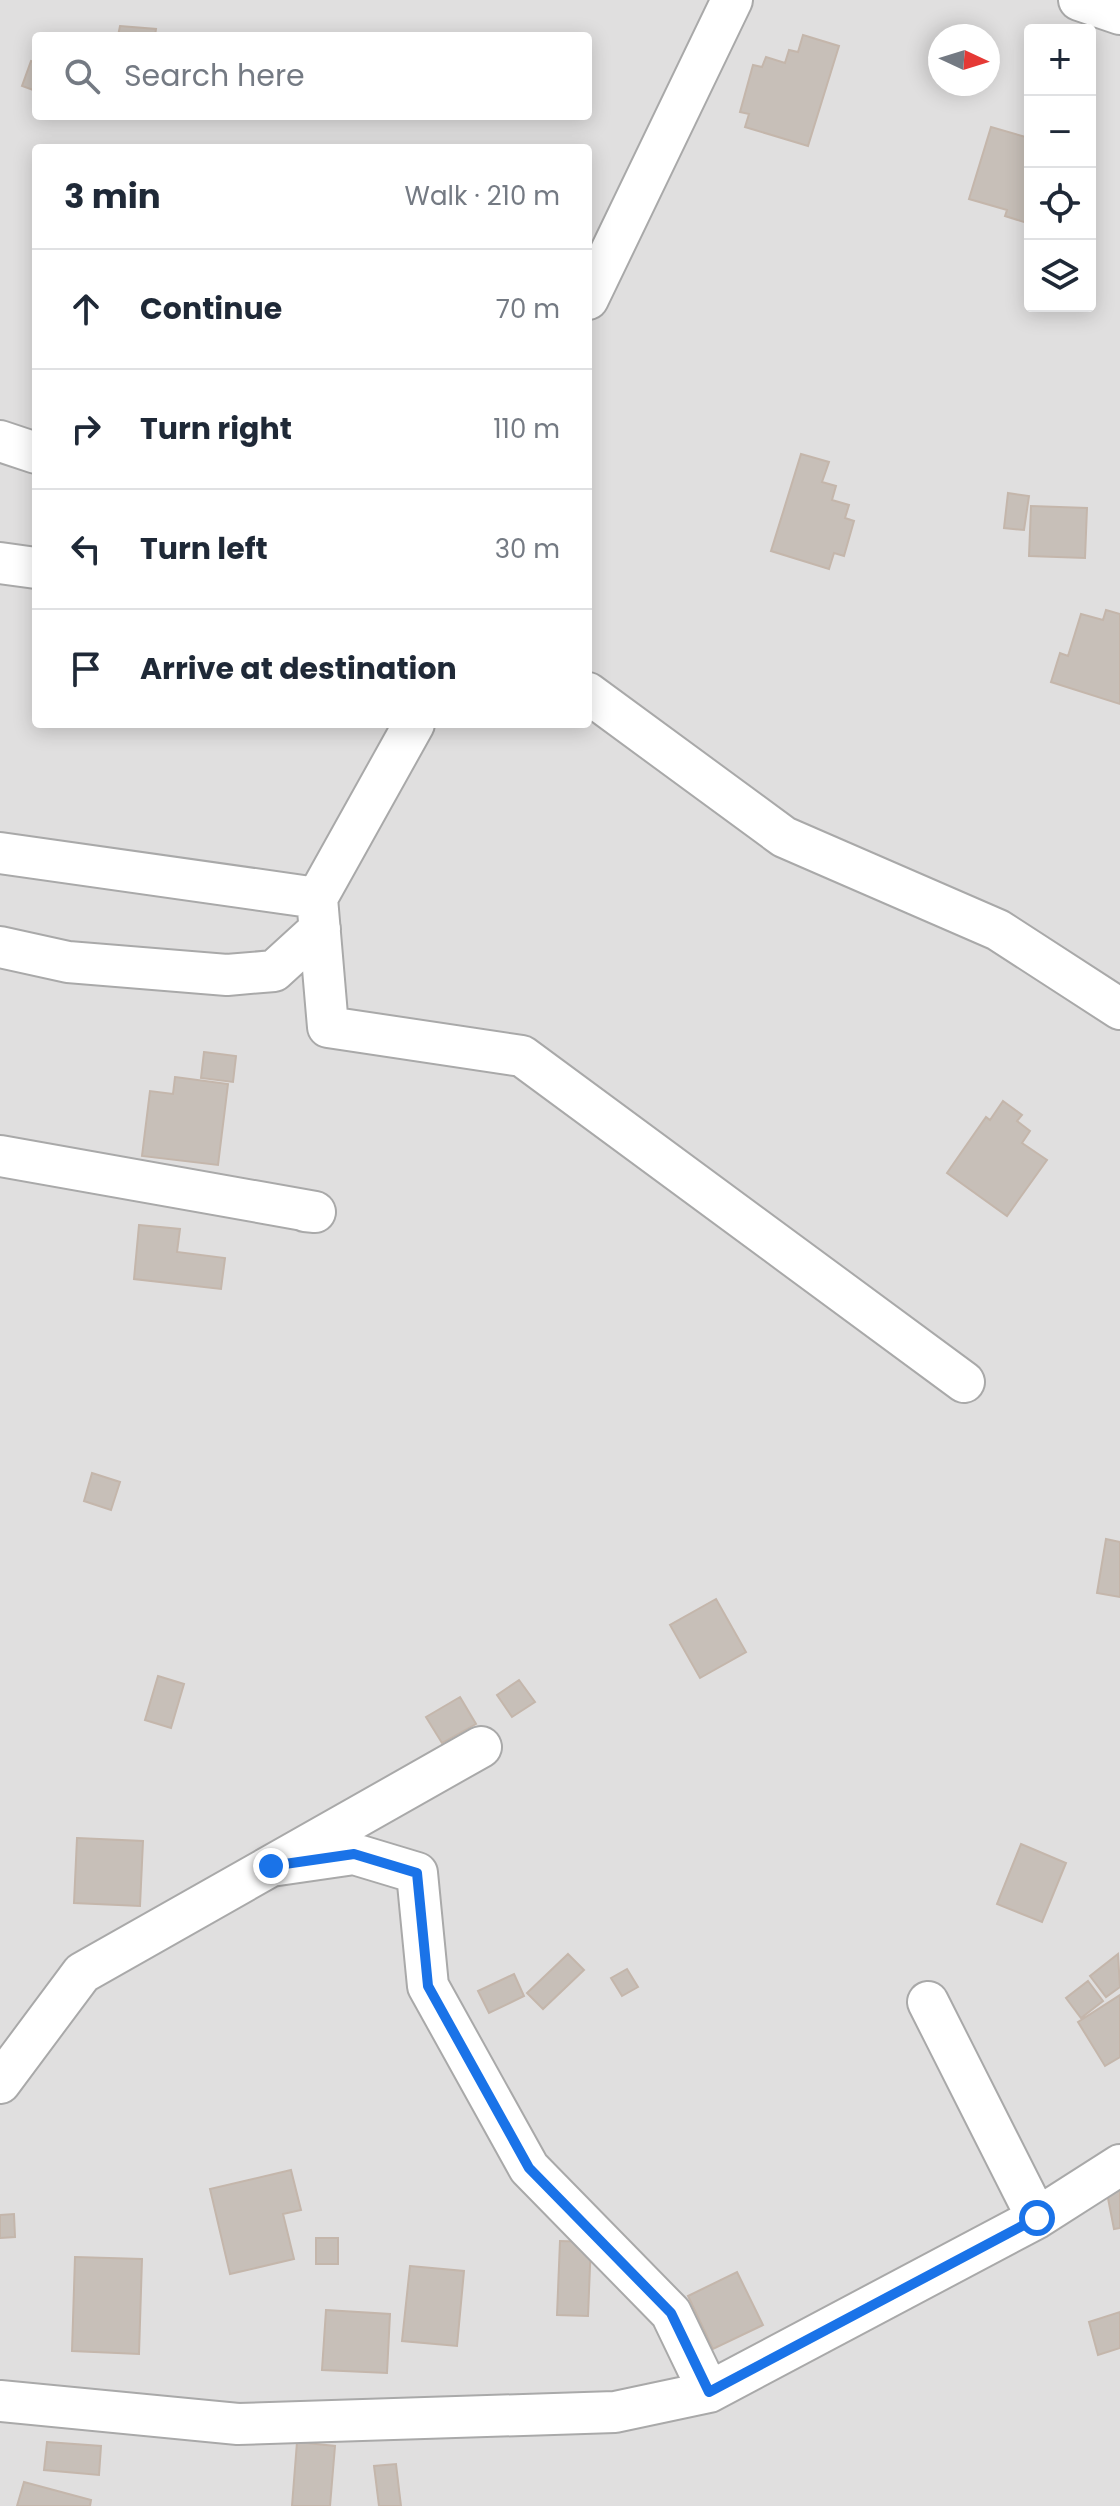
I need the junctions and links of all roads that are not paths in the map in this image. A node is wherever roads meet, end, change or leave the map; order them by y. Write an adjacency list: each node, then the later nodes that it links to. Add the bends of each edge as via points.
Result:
1 (732, 0): 4 (street)
2 (1079, 0): 3 (street)
3 (1120, 14)
4 (592, 291)
5 (0, 441): 6 (street)
6 (32, 452)
7 (0, 563): 8 (street)
8 (32, 567)
9 (592, 696): 14 (street, via 784,837 998,930)
10 (412, 728): 12 (street)
11 (0, 853): 12 (street)
12 (318, 913): 13 (street, via 274,971 227,975 68,962); 17 (street, via 328,1027 522,1056)
13 (0, 947)
14 (1120, 1009)
15 (0, 1156): 16 (street, via 315,1212)
16 (305, 1211)
17 (964, 1382)
18 (481, 1747): 19 (street)
19 (271, 1866): 21 (street, via 82,1973); 24 (street, via 354,1854 417,1873 428,1986 529,2168 671,2313)
20 (928, 2002): 23 (street)
21 (0, 2083)
22 (1120, 2165): 23 (street)
23 (1037, 2218): 24 (street)
24 (709, 2392): 25 (street, via 615,2412 238,2424)
25 (0, 2401)

